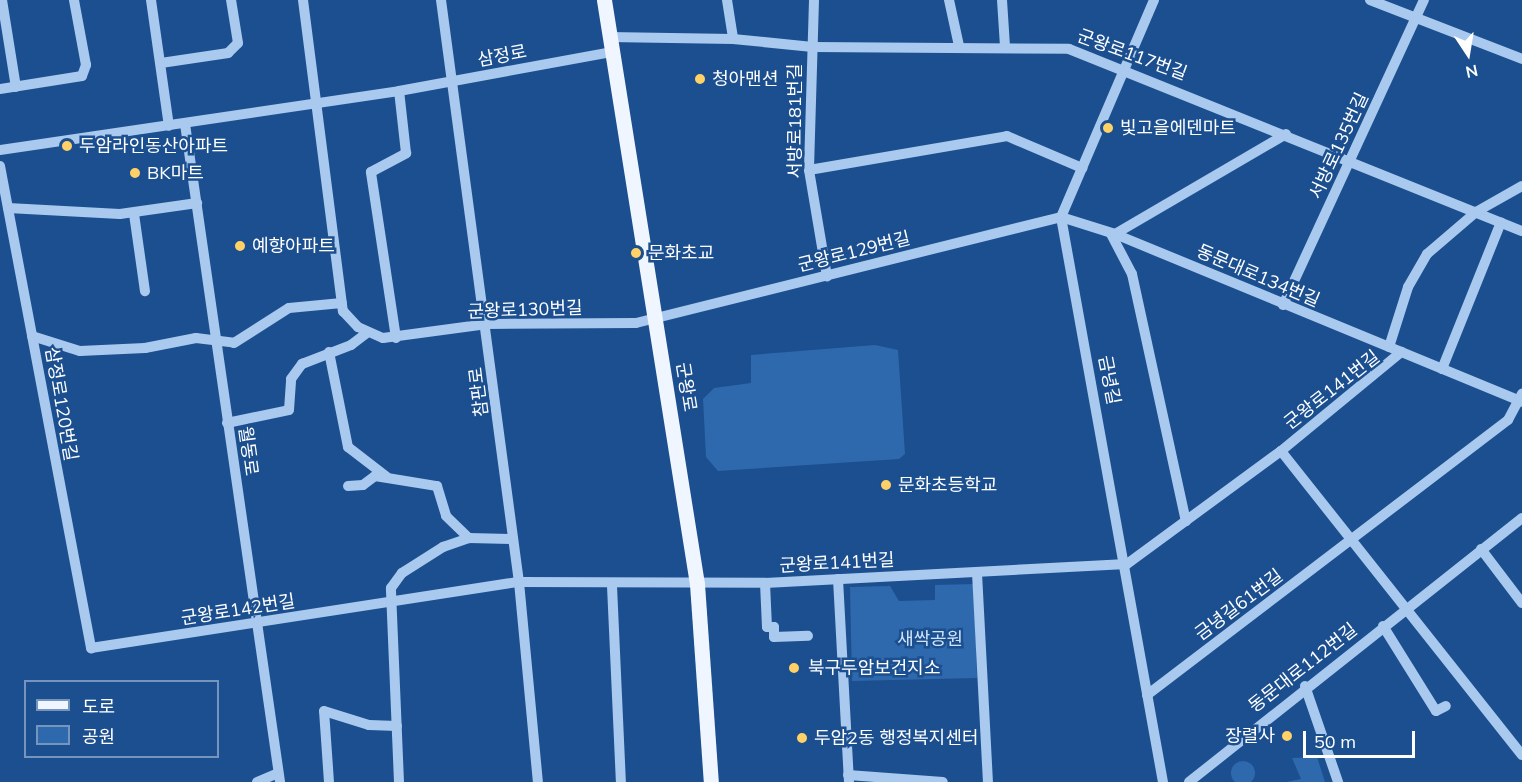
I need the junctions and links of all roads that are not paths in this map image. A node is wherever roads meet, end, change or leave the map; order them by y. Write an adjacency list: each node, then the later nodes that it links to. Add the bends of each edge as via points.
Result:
1 (3, 0): 25 (street)
2 (74, 0): 25 (street, via 86,65 82,76)
3 (151, 0): 22 (street)
4 (231, 0): 22 (street, via 238,43 228,53)
5 (303, 0): 28 (street)
6 (441, 0): 24 (street, 참판로)
7 (604, 0): 17 (main road, 군왕로)
8 (727, 0): 16 (street)
9 (814, 0): 20 (street, 서방로181번길)
10 (949, 0): 18 (street)
11 (1002, 0): 19 (street)
12 (1154, 0): 23 (street)
13 (1370, 0): 15 (street)
14 (1424, 0): 15 (street, 서방로135번길)
15 (1416, 19): 21 (street); 33 (street, 서방로135번길)
16 (732, 39): 17 (street, 군왕로117번길); 20 (street, 군왕로117번길)
17 (611, 44): 24 (street, 삼정로); 50 (main road, 군왕로)
18 (959, 46): 19 (street, 군왕로117번길); 20 (street, 군왕로117번길)
19 (1005, 46): 23 (street, 군왕로117번길, via 1069,48)
20 (813, 47): 36 (street, 서방로181번길)
21 (1522, 59)
22 (161, 63): 30 (street)
23 (1126, 68): 31 (street, 군왕로117번길); 35 (street)
24 (454, 82): 27 (street, 삼정로); 51 (street, 참판로)
25 (16, 87): 26 (street)
26 (0, 89)
27 (399, 91): 28 (street, 삼정로); 54 (street, via 406,153 371,172)
28 (320, 103): 29 (street, 삼정로); 48 (street)
29 (185, 124): 30 (street, 삼정로); 38 (street, 월동로)
30 (169, 126): 32 (street, 삼정로)
31 (1286, 134): 33 (street, 군왕로117번길); 45 (street, via 1202,186)
32 (0, 150)
33 (1351, 159): 40 (street, 군왕로117번길); 49 (street, 서방로135번길)
34 (0, 166): 39 (street, 삼정로120번길)
35 (1082, 168): 36 (street, via 1007,136); 42 (street)
36 (808, 170): 46 (street, 서방로181번길)
37 (1522, 186): 40 (street)
38 (197, 203): 41 (street); 55 (street, 월동로)
39 (8, 208): 41 (street); 53 (street, 삼정로120번길)
40 (1476, 212): 43 (street, 군왕로117번길); 56 (street, via 1427,254 1408,287)
41 (134, 214): 47 (street)
42 (1061, 217): 45 (street, 동문대로134번길); 46 (street, 군왕로129번길); 71 (street, 금녕길)
43 (1501, 222): 44 (street, 군왕로117번길); 59 (street)
44 (1522, 231)
45 (1112, 233): 49 (street, 동문대로134번길); 66 (street, via 1132,274)
46 (827, 276): 50 (street, 군왕로129번길)
47 (145, 291)
48 (342, 303): 52 (street, 군왕로130번길, via 348,319); 55 (street, via 289,308 247,339)
49 (1283, 305): 56 (street, 동문대로134번길)
50 (656, 320): 51 (street, 군왕로130번길); 76 (main road, 군왕로)
51 (487, 324): 54 (street, 군왕로130번길); 68 (street, 참판로)
52 (368, 332): 54 (street, 군왕로130번길); 57 (street)
53 (32, 336): 55 (street, via 80,351 133,350 196,338); 84 (street, 삼정로120번길)
54 (396, 338)
55 (216, 342): 61 (street, 월동로)
56 (1389, 347): 58 (street, 동문대로134번길)
57 (329, 352): 61 (street, via 297,371 289,410); 63 (street, via 348,447)
58 (1401, 352): 59 (street, 동문대로134번길); 62 (street, 군왕로141번길, via 1392,364)
59 (1442, 369): 60 (street, 동문대로134번길)
60 (1521, 399): 69 (street, 금녕길61번길, via 1508,420)
61 (227, 423): 81 (street, 월동로)
62 (1281, 451): 66 (street, 군왕로141번길); 69 (street, 군왕로141번길)
63 (387, 477): 64 (street); 67 (street, via 437,486 446,516)
64 (348, 486)
65 (1522, 518): 70 (street, 동문대로112번길)
66 (1186, 521): 71 (street, 군왕로141번길)
67 (469, 538): 68 (street); 78 (street, via 443,547 402,573)
68 (513, 539): 74 (street, 참판로)
69 (1351, 541): 80 (street); 86 (street, 금녕길61번길)
70 (1481, 549): 79 (street); 80 (street, 동문대로112번길)
71 (1127, 564): 72 (street, 군왕로141번길); 86 (street, 금녕길)
72 (977, 573): 73 (street, 군왕로141번길); 99 (street)
73 (838, 579): 75 (street, 군왕로141번길); 91 (street)
74 (519, 582): 77 (street, 군왕로142번길); 78 (street, 군왕로142번길); 95 (street, 참판로)
75 (765, 583): 76 (street, 군왕로141번길); 83 (street, via 767,627 774,627 774,637)
76 (697, 584): 77 (street, 군왕로142번길); 97 (main road, 군왕로)
77 (612, 586): 96 (street)
78 (388, 601): 81 (street, 군왕로142번길); 88 (street)
79 (1522, 603)
80 (1406, 607): 82 (street, 동문대로112번길); 89 (street)
81 (255, 625): 84 (street, 군왕로142번길); 90 (street, 월동로)
82 (1383, 626): 85 (street, 동문대로112번길); 87 (street, 동문대로112번길, via 1436,711)
83 (808, 636)
84 (91, 648)
85 (1305, 686): 101 (street, 동문대로112번길); 102 (street)
86 (1147, 695): 100 (street, 금녕길)
87 (1446, 706)
88 (396, 726): 93 (street, via 369,725 324,711); 94 (street)
89 (1522, 755)
90 (279, 778): 92 (street)
91 (848, 779): 98 (street)
92 (257, 782)
93 (329, 782)
94 (399, 782)
95 (538, 782)
96 (621, 782)
97 (711, 782)
98 (943, 782)
99 (988, 782)
100 (1163, 782)
101 (1189, 782)
102 (1338, 782)

